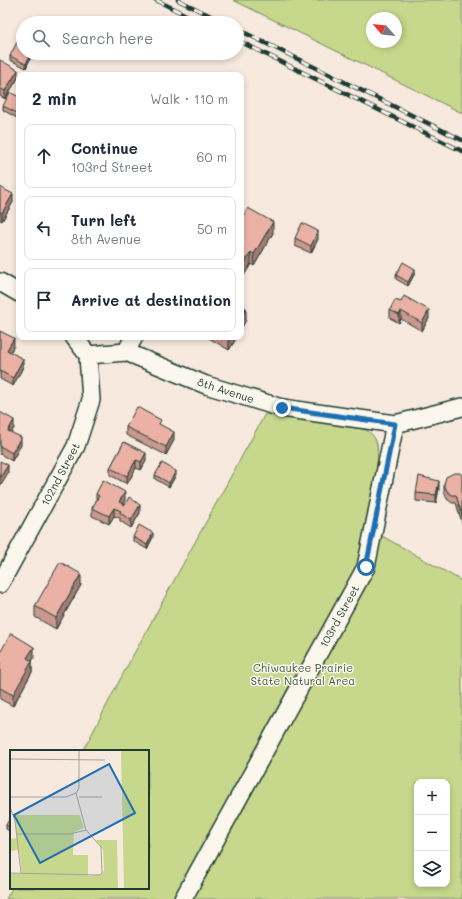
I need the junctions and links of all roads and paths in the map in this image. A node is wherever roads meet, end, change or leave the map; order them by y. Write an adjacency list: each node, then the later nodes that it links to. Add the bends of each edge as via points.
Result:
1 (0, 282): 2 (street)
2 (16, 291)
3 (76, 340): 5 (street)
4 (130, 344): 5 (street, 8th Avenue); 7 (street, 8th Avenue, via 206,385 282,408)
5 (88, 355): 8 (street, 102nd Street, via 91,400 76,446)
6 (462, 407): 7 (street, 8th Avenue)
7 (395, 424): 9 (street, 103rd Street, via 366,567)
8 (0, 584)
9 (184, 899)

